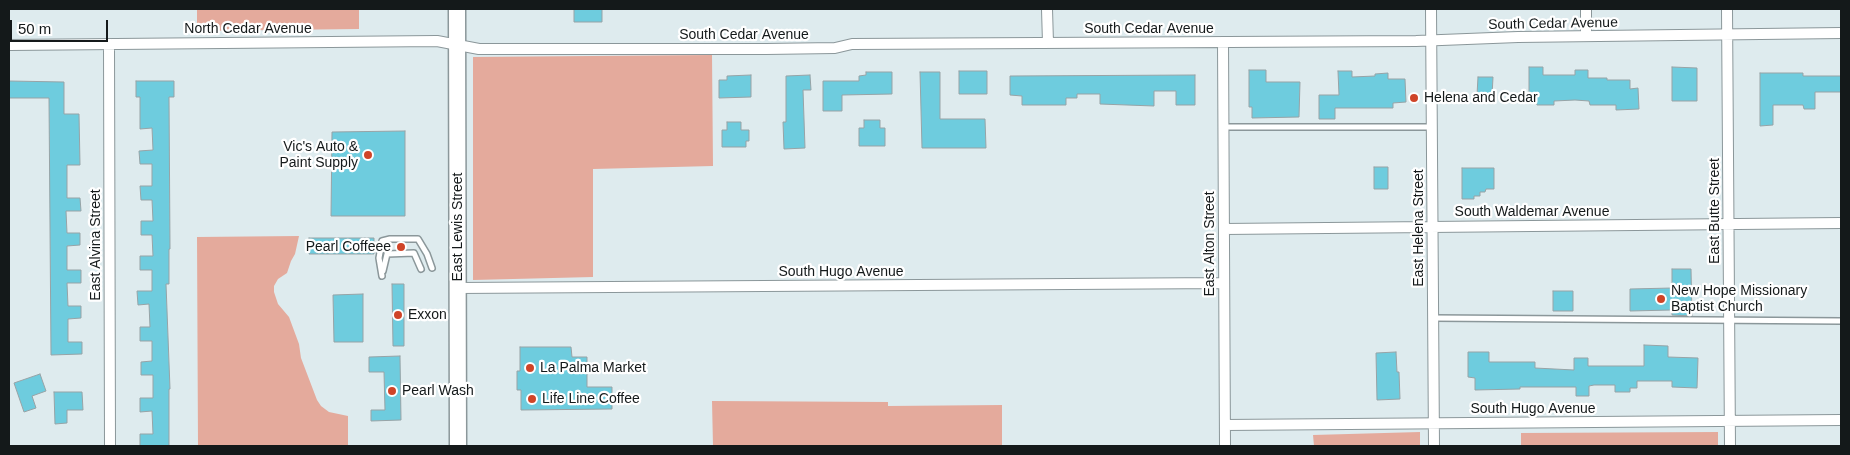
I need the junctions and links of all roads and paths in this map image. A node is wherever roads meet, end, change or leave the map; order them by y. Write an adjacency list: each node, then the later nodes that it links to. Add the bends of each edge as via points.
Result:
1 (457, 9): 14 (main road, East Lewis Street)
2 (1048, 9): 11 (street)
3 (1431, 9): 9 (street, East Helena Street)
4 (1586, 9): 8 (street)
5 (1727, 9): 7 (street, East Butte Street)
6 (1841, 33): 7 (street, South Cedar Avenue)
7 (1728, 35): 8 (street, South Cedar Avenue); 18 (street, East Butte Street)
8 (1586, 36): 9 (street, South Cedar Avenue)
9 (1432, 40): 10 (street, South Cedar Avenue); 15 (street, East Helena Street)
10 (1223, 42): 11 (street, South Cedar Avenue); 16 (street, East Alton Street)
11 (1048, 43): 14 (street, South Cedar Avenue, via 852,44 835,48 766,49 485,49)
12 (109, 44): 13 (street, North Cedar Avenue); 14 (street, North Cedar Avenue, via 437,41); 32 (street, East Alvina Street)
13 (9, 45)
14 (457, 45): 24 (main road, East Lewis Street)
15 (1432, 127): 16 (lane); 19 (street, East Helena Street)
16 (1223, 128): 20 (street, East Alton Street)
17 (1841, 223): 18 (street, South Waldemar Avenue)
18 (1729, 224): 19 (street, South Waldemar Avenue); 26 (street, East Butte Street)
19 (1433, 227): 20 (street, South Waldemar Avenue); 25 (street, East Helena Street)
20 (1224, 229): 23 (street, East Alton Street)
21 (432, 268): 22 (lane, via 418,240 382,241 379,258 382,276 387,254 414,253)
22 (421, 269)
23 (1224, 283): 24 (street, South Hugo Avenue); 31 (street, East Alton Street)
24 (458, 288): 33 (main road, East Lewis Street)
25 (1433, 318): 26 (lane); 30 (street, East Helena Street)
26 (1730, 321): 27 (lane); 29 (street, East Butte Street)
27 (1841, 321)
28 (1841, 420): 29 (street, South Hugo Avenue)
29 (1730, 421): 30 (street, South Hugo Avenue); 36 (street, East Butte Street)
30 (1434, 423): 31 (street, South Hugo Avenue); 35 (street, East Helena Street)
31 (1225, 425): 34 (street, East Alton Street)
32 (110, 446)
33 (458, 446)
34 (1225, 446)
35 (1434, 446)
36 (1730, 446)

